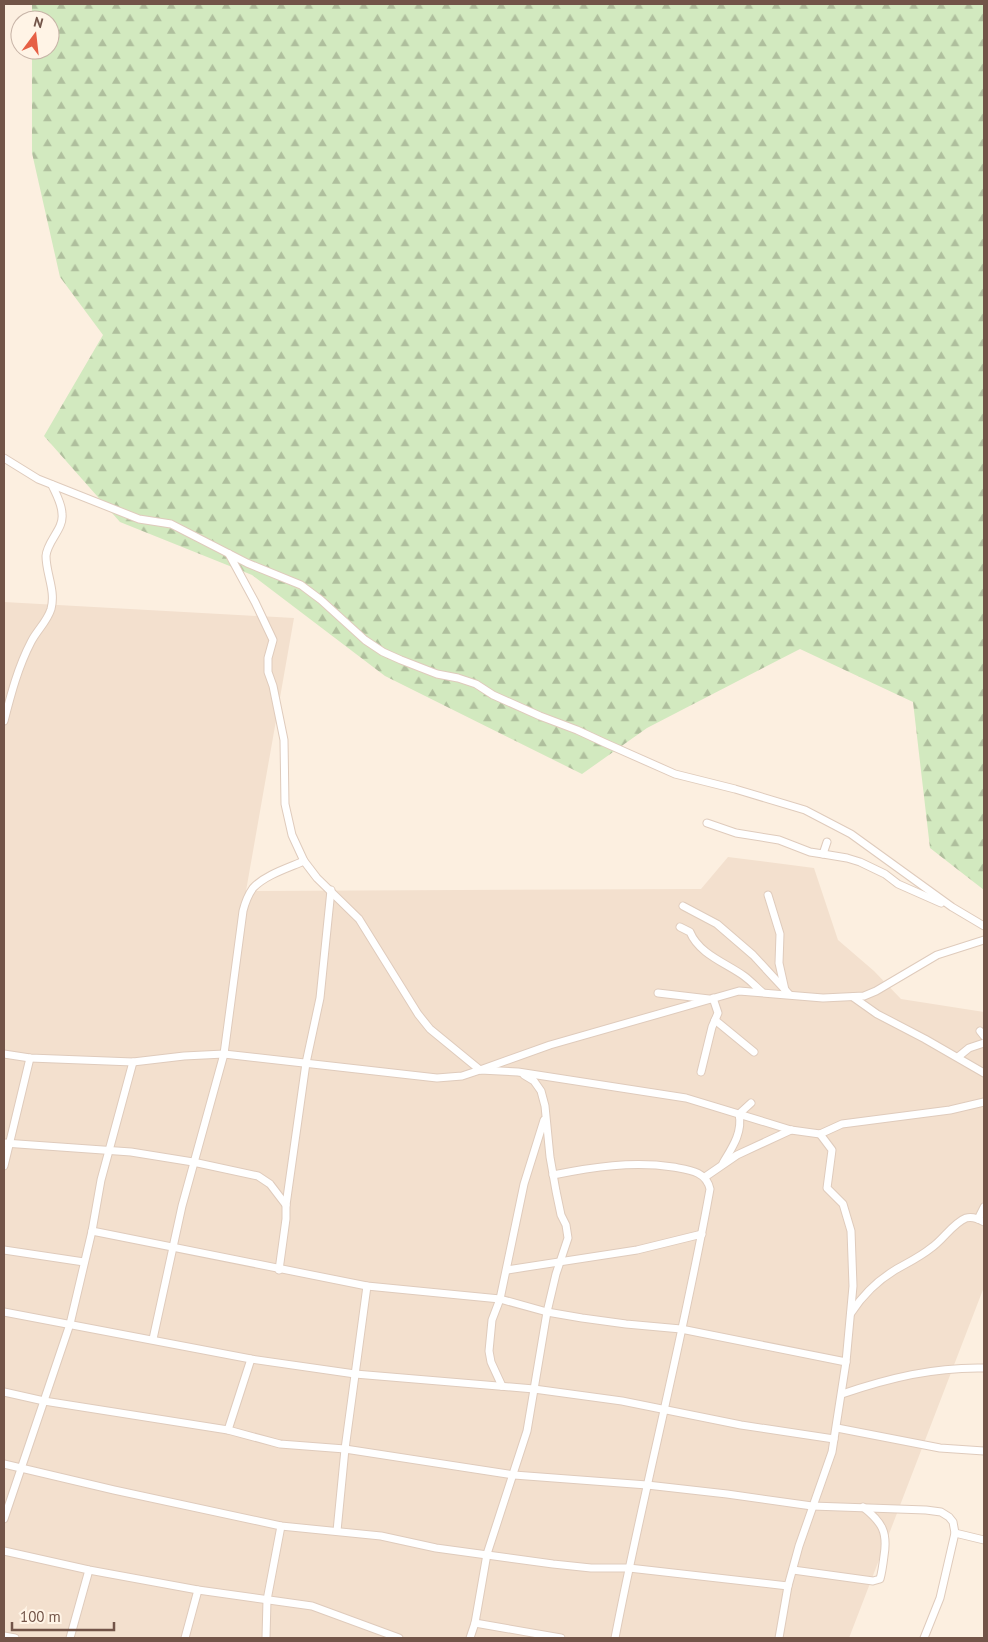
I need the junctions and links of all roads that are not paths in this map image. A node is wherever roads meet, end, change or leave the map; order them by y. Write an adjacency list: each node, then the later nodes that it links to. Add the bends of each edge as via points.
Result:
1 (4, 458): 2 (street)
2 (52, 485): 3 (street, via 139,519 171,524); 4 (street, via 63,515 46,556 51,580 51,610 18,670)
3 (229, 554): 8 (street, via 273,640 268,672 284,740 285,804 292,835); 12 (street, via 301,585 365,640 401,660 476,684 493,695 675,774 805,810 852,834)
4 (4, 721)
5 (708, 823): 7 (street)
6 (827, 842): 7 (street)
7 (823, 854): 12 (street, via 860,862 898,884)
8 (304, 861): 9 (street); 25 (street, via 264,880 253,888 247,899)
9 (331, 890): 29 (street, via 320,998); 30 (street, via 359,919 430,1029)
10 (768, 895): 17 (street, via 780,934 779,963)
11 (683, 906): 17 (street, via 718,924)
12 (952, 907): 13 (street)
13 (984, 926)
14 (680, 927): 16 (street, via 690,932 710,954)
15 (984, 940): 19 (street, via 937,955 876,991)
16 (762, 992): 17 (street); 20 (street, via 739,991)
17 (787, 992): 19 (street, via 823,998)
18 (658, 993): 20 (street)
19 (853, 997): 26 (street, via 877,1014)
20 (712, 998): 21 (street, via 718,1013); 30 (street, via 550,1045)
21 (715, 1020): 23 (street); 32 (street)
22 (984, 1043): 26 (street, via 969,1048)
23 (754, 1052)
24 (4, 1054): 27 (street)
25 (224, 1054): 28 (street); 29 (street); 42 (street)
26 (958, 1057): 33 (street)
27 (30, 1058): 28 (street); 40 (street)
28 (133, 1062): 41 (street)
29 (306, 1063): 30 (street, via 437,1078 462,1076); 47 (street)
30 (480, 1070): 31 (street)
31 (518, 1072): 36 (street, via 686,1098); 37 (street, via 534,1081 541,1091)
32 (701, 1072)
33 (984, 1073)
34 (984, 1102): 39 (street, via 950,1110 842,1124)
35 (751, 1103): 36 (street)
36 (739, 1114): 38 (street); 44 (street, via 738,1136)
37 (545, 1117): 45 (street); 57 (street, via 524,1184)
38 (791, 1130): 39 (street); 44 (street)
39 (820, 1134): 62 (street, via 832,1150 828,1188 843,1204 852,1230)
40 (7, 1143): 41 (street); 43 (street)
41 (109, 1151): 42 (street); 50 (street)
42 (193, 1162): 47 (street, via 258,1176 270,1184); 52 (street)
43 (4, 1166)
44 (721, 1166): 46 (street)
45 (553, 1175): 46 (street, via 636,1164 693,1171); 54 (street, via 568,1238)
46 (705, 1178): 51 (street, via 710,1189)
47 (286, 1205): 56 (street)
48 (984, 1207): 49 (street)
49 (981, 1221): 62 (street, via 971,1217 964,1219 933,1247 894,1270 861,1298)
50 (92, 1231): 52 (street); 55 (street)
51 (702, 1234): 54 (street, via 637,1250); 64 (street)
52 (173, 1247): 56 (street); 65 (street)
53 (4, 1250): 55 (street)
54 (561, 1261): 57 (street); 61 (street)
55 (84, 1262): 63 (street)
56 (279, 1270): 58 (street)
57 (507, 1270): 59 (street)
58 (367, 1286): 59 (street); 69 (street)
59 (500, 1300): 61 (street); 70 (street, via 492,1320 489,1351)
60 (4, 1312): 63 (street)
61 (548, 1312): 64 (street); 71 (street)
62 (851, 1313): 67 (street)
63 (70, 1324): 65 (street); 74 (street)
64 (682, 1329): 67 (street); 75 (street)
65 (153, 1339): 66 (street)
66 (251, 1359): 69 (street); 77 (street)
67 (846, 1362): 73 (street)
68 (984, 1368): 73 (street, via 946,1368 911,1374)
69 (355, 1374): 70 (street); 79 (street)
70 (502, 1386): 71 (street)
71 (534, 1389): 75 (street); 83 (street, via 527,1431)
72 (4, 1392): 74 (street)
73 (842, 1394): 76 (street)
74 (44, 1401): 77 (street); 82 (street)
75 (665, 1409): 78 (street); 84 (street)
76 (837, 1428): 78 (street); 80 (street, via 940,1448)
77 (228, 1430): 79 (street, via 280,1444)
78 (834, 1439): 85 (street, via 822,1485)
79 (345, 1449): 83 (street); 89 (street)
80 (984, 1451)
81 (4, 1464): 82 (street)
82 (20, 1467): 87 (street); 88 (street)
83 (514, 1475): 84 (street); 93 (street)
84 (647, 1485): 85 (street); 94 (street)
85 (812, 1506): 86 (street); 96 (street)
86 (864, 1507): 90 (street, via 941,1512 953,1522); 96 (street, via 875,1516 885,1534 880,1579 873,1581)
87 (4, 1519)
88 (281, 1526): 89 (street); 99 (street)
89 (338, 1531): 93 (street)
90 (954, 1533): 91 (street); 111 (street, via 940,1598)
91 (984, 1540)
92 (4, 1551): 95 (street)
93 (487, 1554): 94 (street, via 591,1568); 100 (street)
94 (628, 1568): 97 (street); 109 (street)
95 (89, 1570): 98 (street); 103 (street)
96 (792, 1570): 97 (street)
97 (788, 1586): 110 (street)
98 (198, 1590): 99 (street); 104 (street)
99 (267, 1600): 105 (street); 106 (street, via 312,1606)
100 (475, 1623): 107 (street); 108 (street)
101 (4, 1636): 102 (street)
102 (15, 1638)
103 (70, 1638)
104 (186, 1638)
105 (266, 1638)
106 (399, 1638)
107 (470, 1638)
108 (561, 1638)
109 (615, 1638)
110 (779, 1638)
111 (924, 1638)

